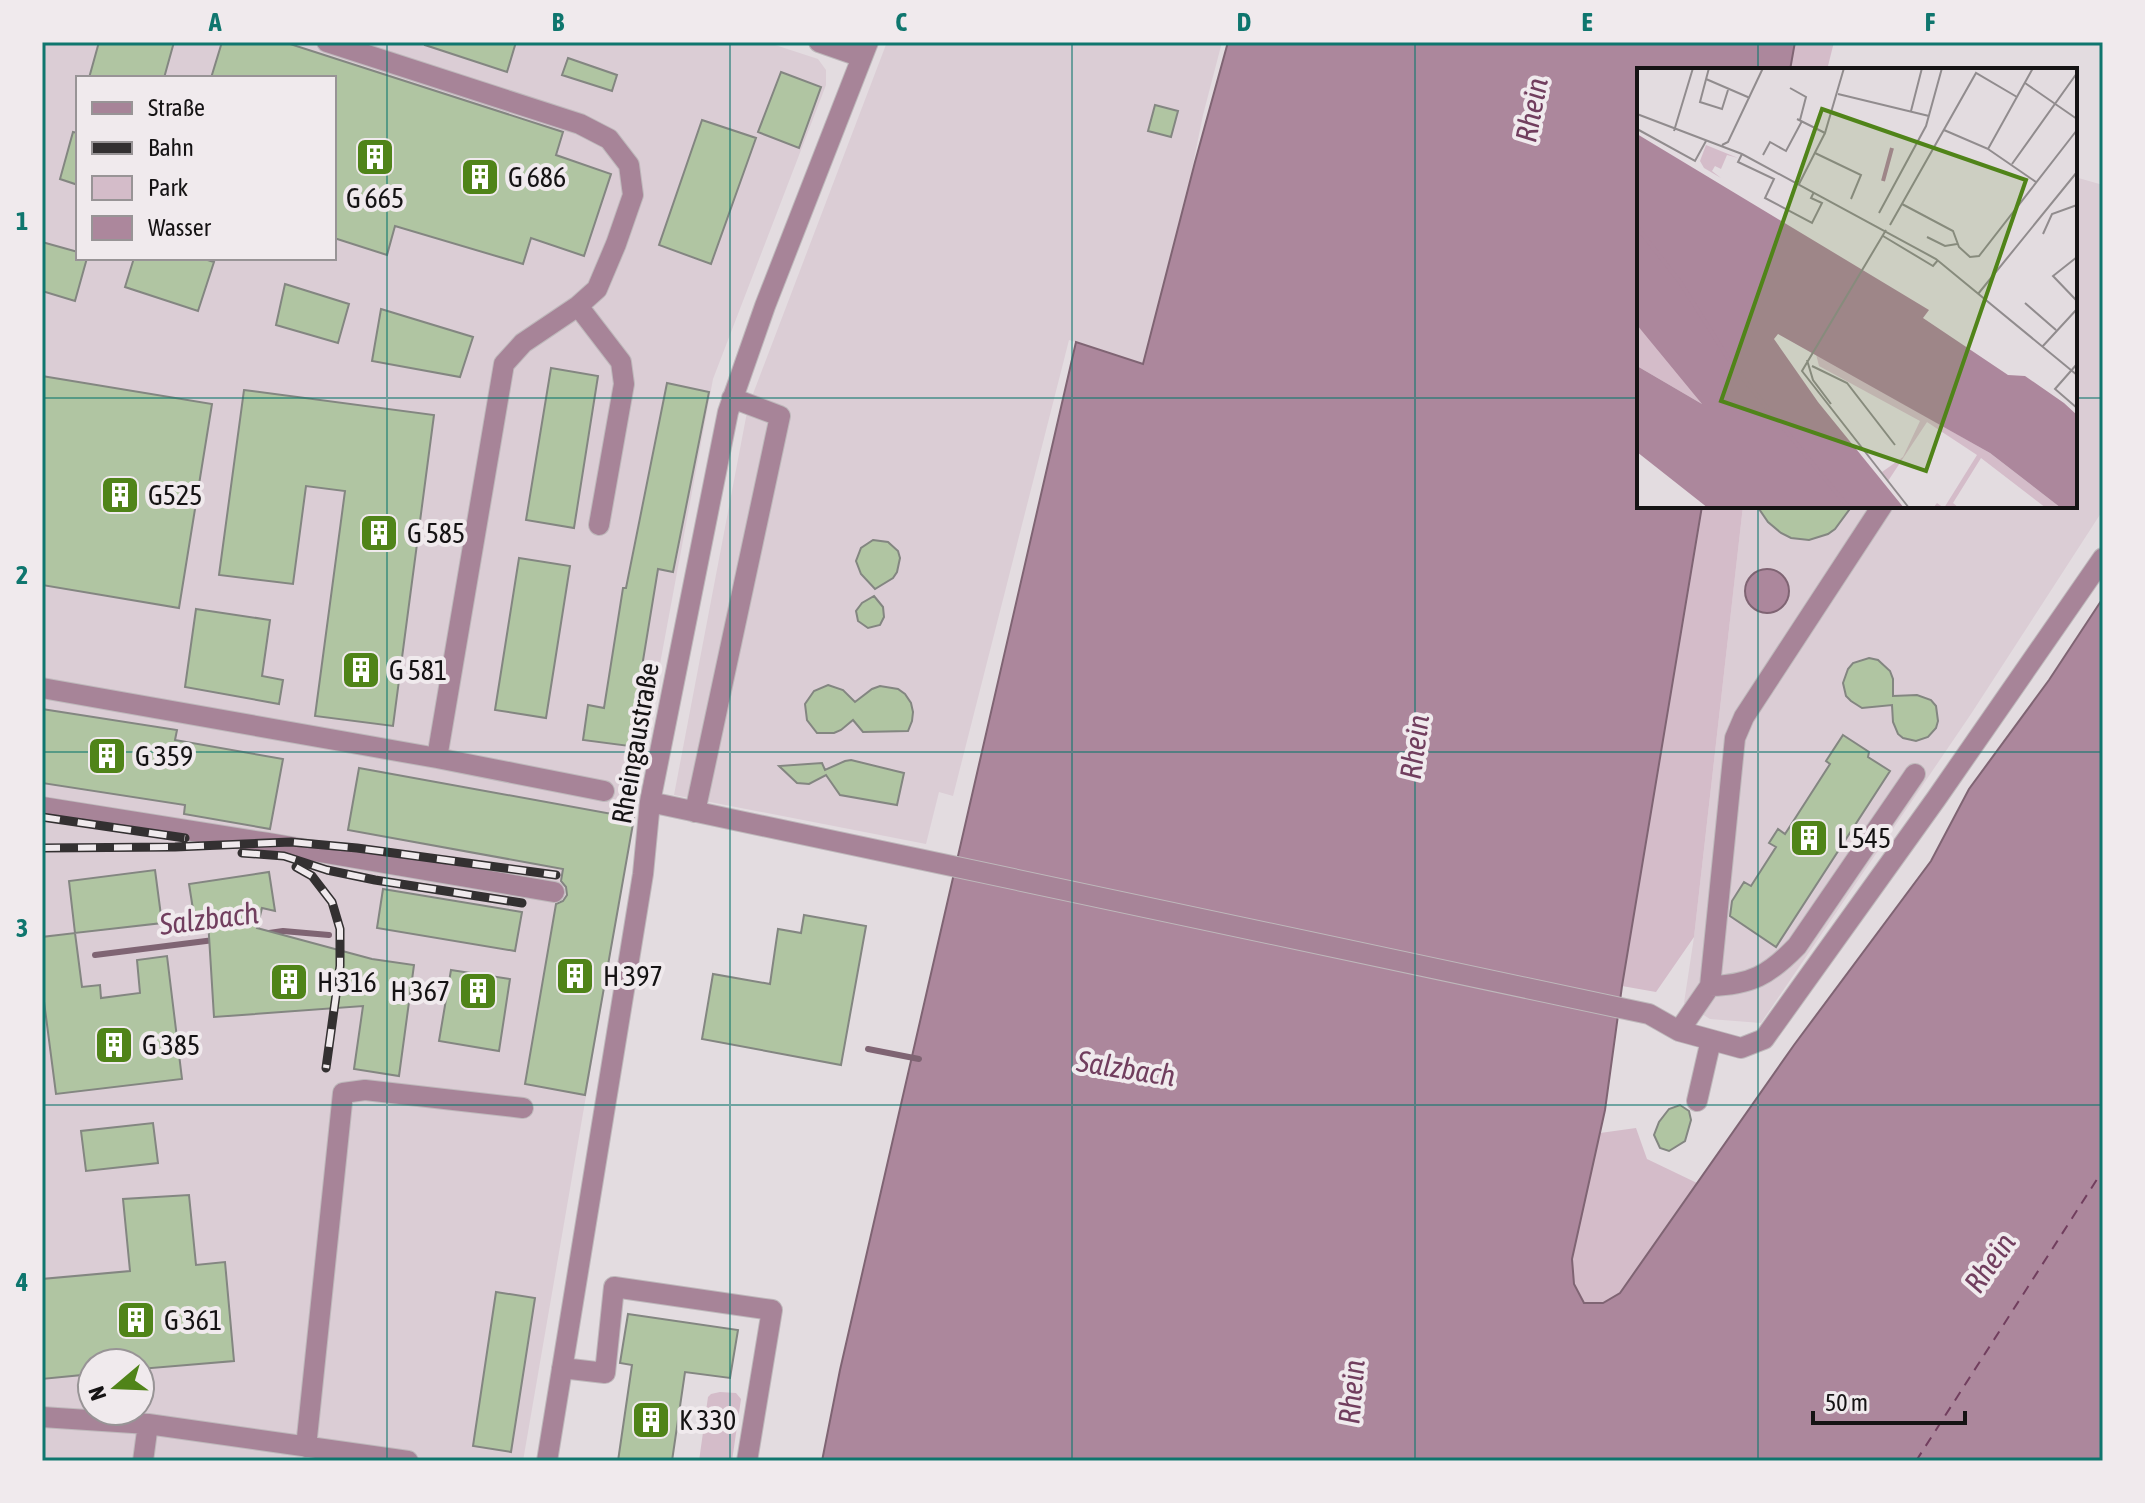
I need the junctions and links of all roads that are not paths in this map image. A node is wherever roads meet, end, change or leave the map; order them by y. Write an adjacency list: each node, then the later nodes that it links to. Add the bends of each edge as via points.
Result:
1 (327, 42): 4 (street, via 580,124 609,139 629,165 633,195 597,289)
2 (819, 42): 3 (street)
3 (865, 50): 5 (street, Rheingaustraße)
4 (578, 306): 7 (street, via 621,362 624,384); 10 (street, via 523,343 504,364)
5 (732, 398): 13 (street, Rheingaustraße); 15 (street, via 780,416)
6 (1881, 508): 17 (street, via 1735,738)
7 (599, 525)
8 (2103, 558): 19 (street, via 1764,1039 1741,1048)
9 (42, 688): 10 (street)
10 (437, 758): 12 (street)
11 (1915, 774): 17 (street, via 1797,946 1777,967 1730,986)
12 (604, 791)
13 (650, 802): 15 (street); 22 (street, Rheingaustraße, via 643,874)
14 (42, 807): 16 (street)
15 (695, 812): 18 (street, via 1649,1014)
16 (554, 892)
17 (1710, 986): 18 (street)
18 (1679, 1031): 19 (street)
19 (1711, 1040): 20 (street)
20 (1697, 1101)
21 (523, 1108): 27 (street, via 365,1090 343,1093)
22 (562, 1368): 30 (street, Rheingaustraße); 31 (street, via 605,1373 614,1287 772,1310)
23 (42, 1417): 24 (street)
24 (76, 1419)
25 (156, 1425): 27 (street)
26 (148, 1427): 28 (street)
27 (306, 1447): 29 (street)
28 (143, 1461)
29 (408, 1461)
30 (547, 1461)
31 (747, 1461)

